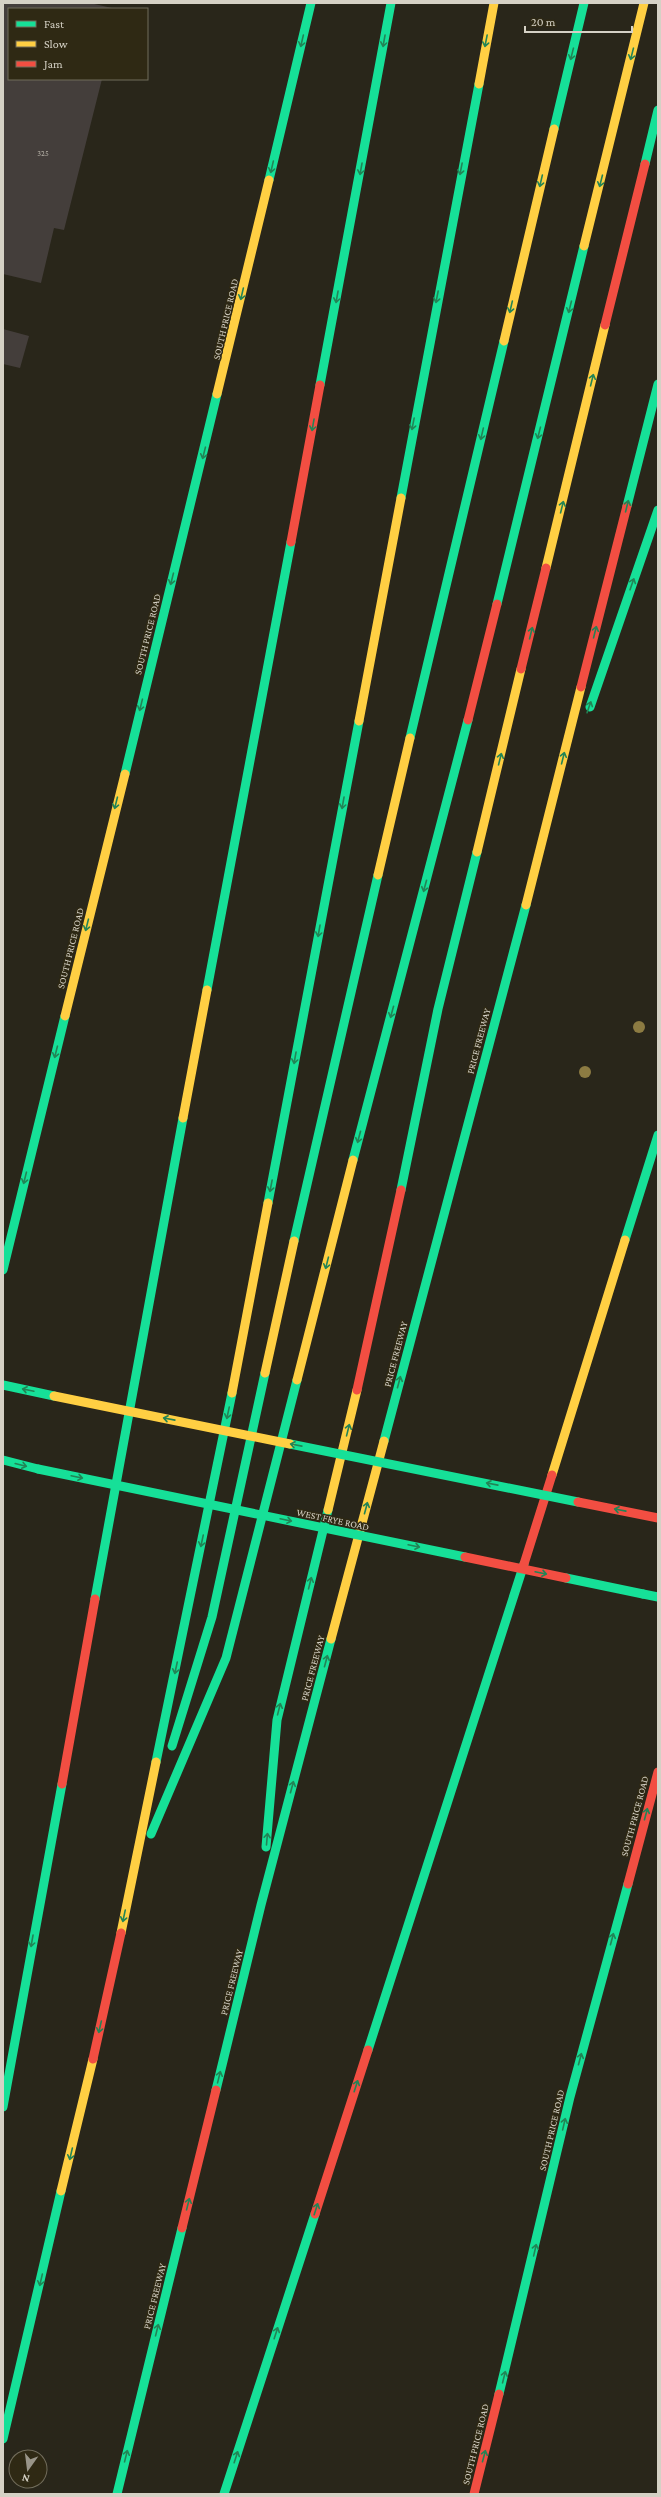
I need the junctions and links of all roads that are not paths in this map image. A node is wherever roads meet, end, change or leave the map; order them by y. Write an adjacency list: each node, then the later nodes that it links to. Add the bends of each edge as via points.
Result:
1 (311, 3): 13 (main road, SOUTH PRICE ROAD, one-way to 13, via 214,415)
2 (391, 3): 23 (main road, one-way to 23, via 253,755 145,1324)
3 (494, 3): 21 (main road, one-way to 21, via 236,1375)
4 (584, 3): 18 (main road, one-way to 18, via 334,1060 212,1617)
5 (644, 3): 21 (main road, one-way to 21, via 463,741 226,1658)
6 (658, 110): 22 (main road, one-way to 6, via 277,1720 373,1324 440,1002)
7 (658, 384): 11 (main road, one-way to 7)
8 (658, 510): 9 (main road, one-way to 8)
9 (586, 717)
10 (578, 739): 11 (main road)
11 (540, 850): 22 (main road, PRICE FREEWAY, one-way to 11)
12 (658, 1135): 26 (main road, one-way to 12, via 493,1663)
13 (3, 1270)
14 (3, 1385): 16 (main road, one-way to 14, bridge)
15 (3, 1460): 17 (main road, WEST FRYE ROAD, one-way to 17, bridge)
16 (658, 1518)
17 (658, 1597)
18 (169, 1759)
19 (658, 1772): 27 (main road, SOUTH PRICE ROAD, one-way to 19, via 570,2097)
20 (164, 1774): 21 (main road)
21 (132, 1878): 24 (main road, one-way to 24, via 109,1989)
22 (261, 1906): 25 (main road, PRICE FREEWAY, one-way to 22)
23 (3, 2107)
24 (3, 2439)
25 (117, 2494)
26 (224, 2494)
27 (474, 2494)

